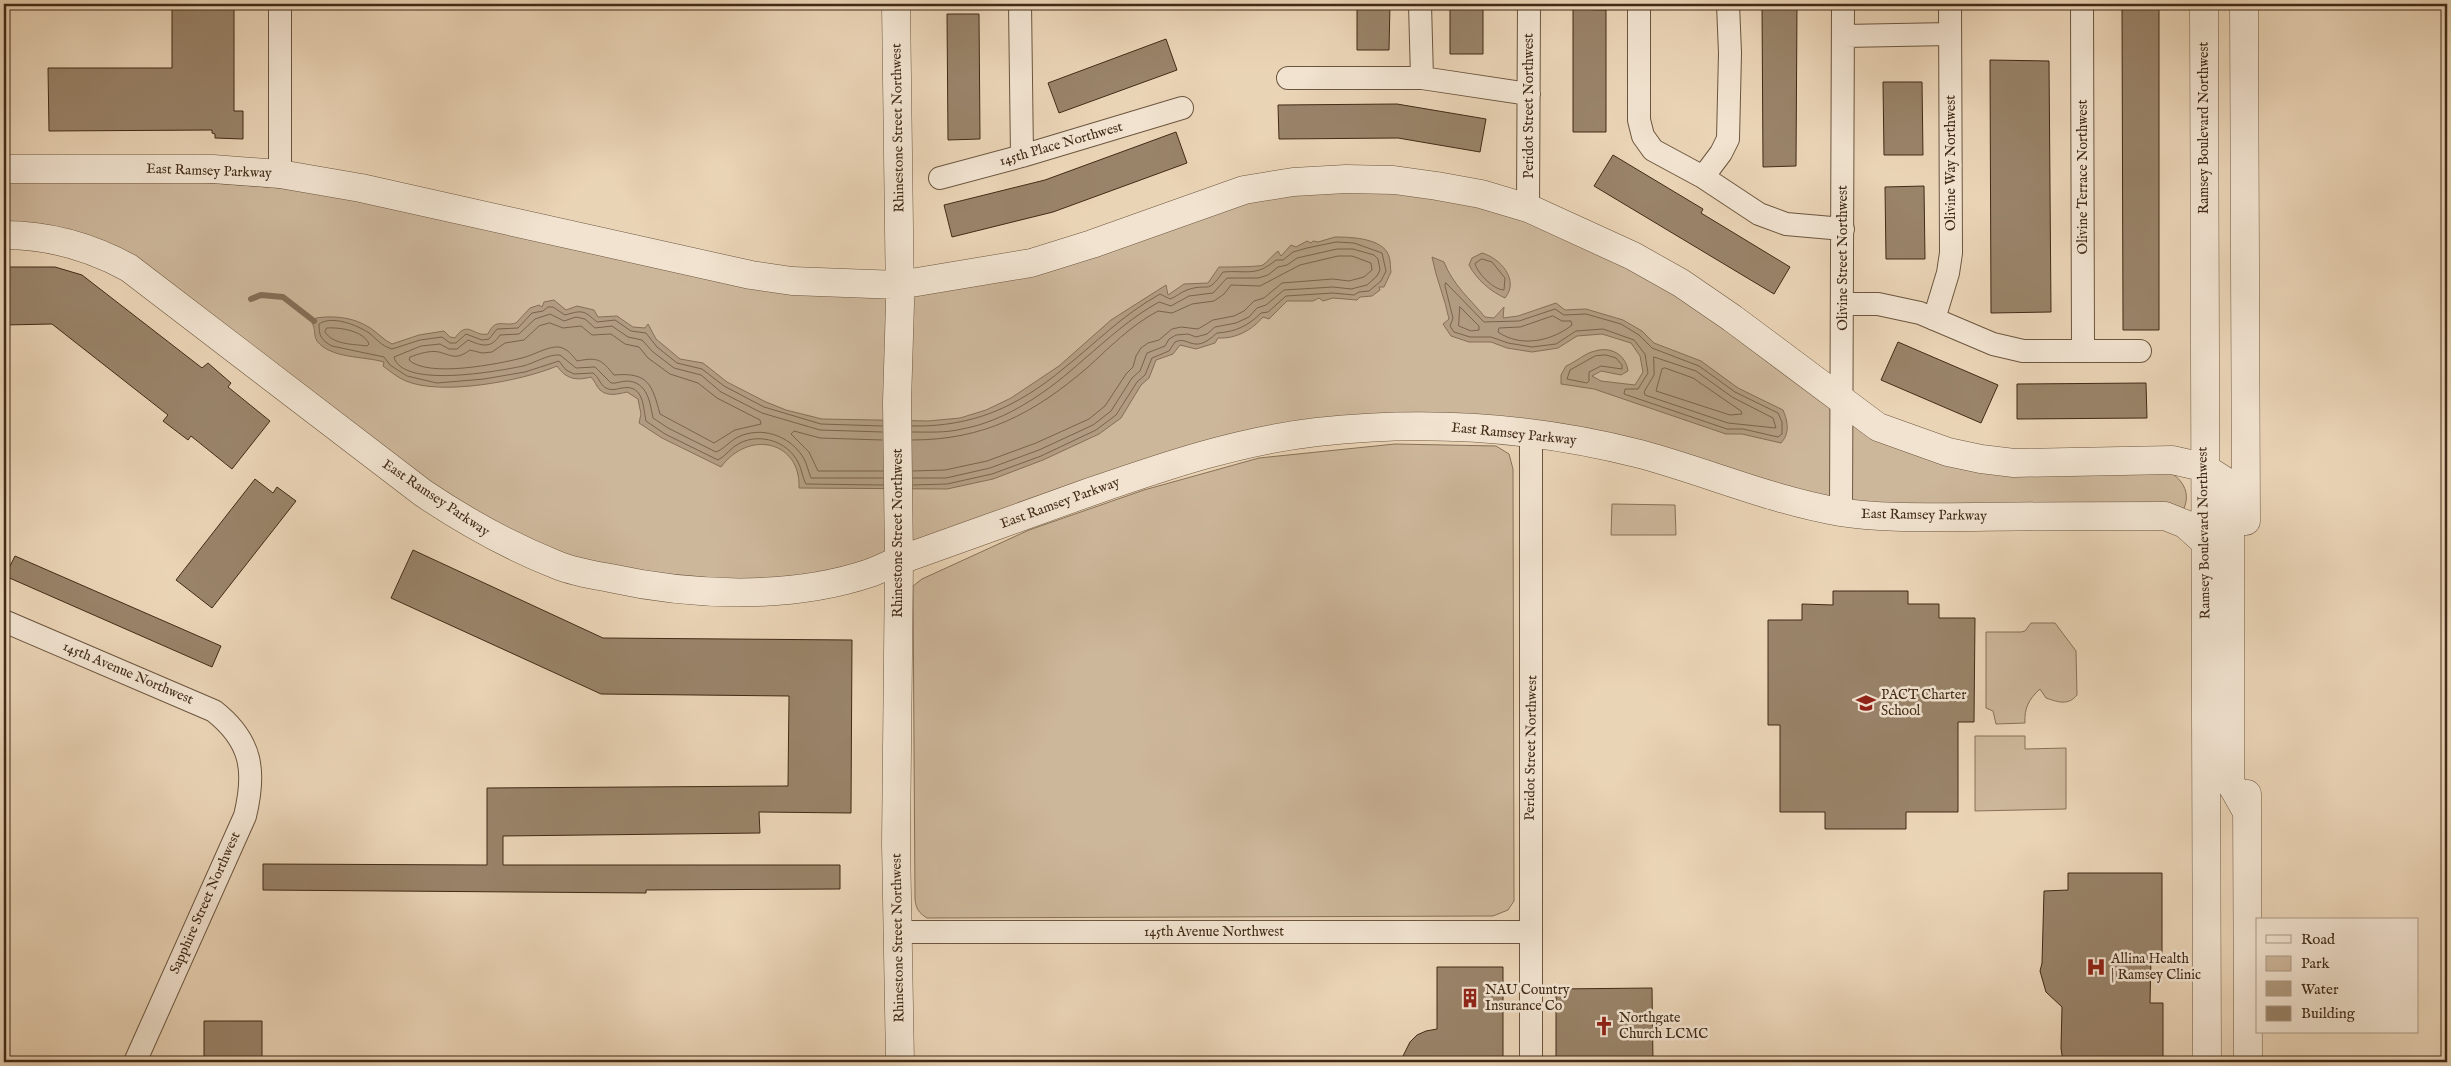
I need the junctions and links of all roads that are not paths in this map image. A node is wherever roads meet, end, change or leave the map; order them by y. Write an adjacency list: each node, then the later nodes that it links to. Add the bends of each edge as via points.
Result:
1 (280, 4): 21 (street)
2 (896, 4): 27 (street, Rhinestone Street Northwest)
3 (1020, 4): 19 (street)
4 (1420, 4): 16 (street)
5 (1529, 4): 17 (street, Peridot Street Northwest)
6 (1639, 4): 22 (street, via 1639,120 1642,136 1653,150)
7 (1728, 4): 22 (street, via 1728,139)
8 (1843, 4): 14 (street, Olivine Street Northwest)
9 (1950, 4): 13 (street, Olivine Way Northwest)
10 (2082, 4): 30 (street, Olivine Terrace Northwest)
11 (2204, 4): 34 (street, Ramsey Boulevard Northwest)
12 (2244, 4): 40 (street)
13 (1950, 34): 14 (street); 29 (street, Olivine Way Northwest, via 1951,253)
14 (1844, 36): 25 (street, Olivine Street Northwest)
15 (1288, 78): 16 (street)
16 (1422, 78): 17 (street)
17 (1529, 94): 24 (street, Peridot Street Northwest)
18 (1182, 108): 19 (street, 145th Place Northwest)
19 (1022, 156): 23 (street, 145th Place Northwest)
20 (4, 169): 21 (street, East Ramsey Parkway, via 213,169)
21 (280, 174): 27 (street, East Ramsey Parkway, via 361,188 752,275 792,281)
22 (1703, 177): 25 (street, via 1760,214 1786,224)
23 (940, 178)
24 (1528, 208): 27 (street, East Ramsey Parkway, via 1481,194 1394,180 1293,182 1244,190 1031,263); 32 (street, East Ramsey Parkway, via 1633,256 1681,283)
25 (1843, 229): 28 (street, Olivine Street Northwest)
26 (4, 235): 37 (street, East Ramsey Parkway, via 47,237 75,244 102,253 129,268 422,493 495,538 562,567 676,590 724,591 812,586 869,573)
27 (899, 285): 37 (street, Rhinestone Street Northwest)
28 (1842, 304): 29 (street, via 1878,304); 32 (street, Olivine Street Northwest)
29 (1934, 319): 30 (street, via 1993,344 2023,351)
30 (2083, 351): 31 (street)
31 (2140, 351)
32 (1842, 400): 34 (street, East Ramsey Parkway, via 1878,427 1948,452 1981,459 2014,463 2172,460); 35 (street, Olivine Street Northwest)
33 (1531, 434): 35 (street, East Ramsey Parkway, via 1640,454 1787,500); 37 (street, East Ramsey Parkway, via 1431,426 1369,428 1271,439 1158,468); 42 (street, Peridot Street Northwest)
34 (2203, 467): 36 (street, Ramsey Boulevard Northwest); 40 (street, East Ramsey Parkway, via 2225,481 2230,498 2230,782)
35 (1841, 512): 36 (street, East Ramsey Parkway, via 1896,517 2165,516 2185,524)
36 (2205, 542): 46 (street, Ramsey Boulevard Northwest)
37 (899, 561): 41 (street, Rhinestone Street Northwest)
38 (4, 621): 39 (street, 145th Avenue Northwest, via 200,704 230,724)
39 (241, 740): 43 (street, Sapphire Street Northwest, via 252,779 245,816)
40 (2247, 812): 47 (street)
41 (897, 932): 42 (street, 145th Avenue Northwest); 44 (street, Rhinestone Street Northwest)
42 (1530, 932): 45 (street, Peridot Street Northwest)
43 (135, 1062)
44 (900, 1062)
45 (1531, 1062)
46 (2207, 1062)
47 (2248, 1062)

